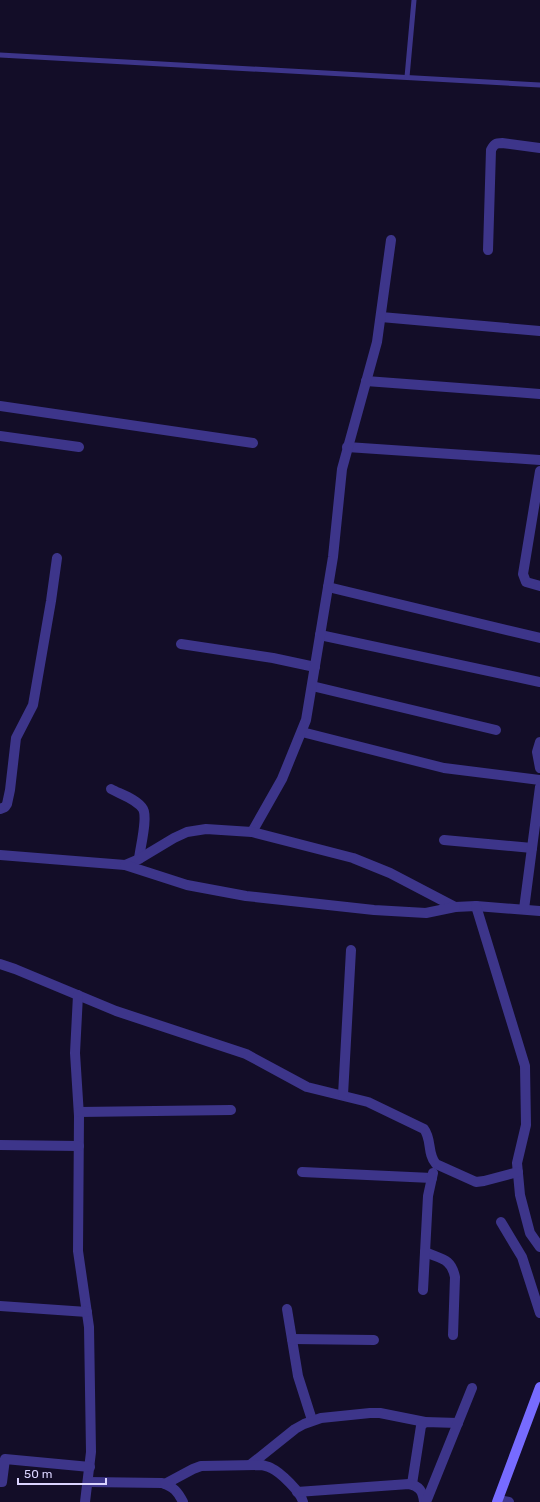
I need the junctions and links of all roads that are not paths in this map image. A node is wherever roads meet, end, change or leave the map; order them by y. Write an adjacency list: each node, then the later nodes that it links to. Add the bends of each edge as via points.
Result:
1 (414, 0): 3 (lane)
2 (0, 55): 3 (lane)
3 (407, 77): 4 (lane)
4 (540, 84)
5 (540, 148): 7 (street, via 502,143 493,145)
6 (391, 240): 8 (street)
7 (488, 250)
8 (381, 317): 9 (street); 10 (street)
9 (540, 331)
10 (366, 381): 11 (street); 16 (street)
11 (540, 394)
12 (0, 406): 14 (street)
13 (0, 436): 15 (street)
14 (253, 443)
15 (79, 447)
16 (348, 447): 17 (street); 21 (street, via 341,475)
17 (540, 460)
18 (540, 471): 20 (street, via 523,574 526,582)
19 (57, 558): 35 (street, via 33,705 16,738 7,804)
20 (540, 586)
21 (328, 587): 22 (street); 23 (street)
22 (320, 635): 25 (street); 26 (street)
23 (540, 638)
24 (181, 644): 25 (street)
25 (315, 667): 27 (street)
26 (540, 682)
27 (312, 686): 28 (street); 29 (street)
28 (496, 730)
29 (302, 732): 32 (street, via 448,769); 36 (street, via 282,780)
30 (540, 742): 31 (street, via 537,752)
31 (540, 768)
32 (540, 780)
33 (540, 787): 38 (street)
34 (111, 789): 40 (street, via 143,809 145,817)
35 (0, 809)
36 (252, 832): 40 (street, via 206,829 187,832); 43 (street, via 353,858 390,873)
37 (444, 840): 38 (street)
38 (532, 848): 44 (street)
39 (0, 855): 41 (street)
40 (139, 859): 41 (street)
41 (125, 865): 43 (street, via 187,885 246,896 426,913)
42 (476, 906): 43 (street); 44 (street); 56 (street, via 525,1066 526,1125)
43 (454, 907)
44 (524, 909): 45 (street)
45 (540, 911)
46 (351, 950): 49 (street)
47 (0, 964): 48 (street)
48 (78, 995): 49 (street, via 116,1011 246,1054 307,1087); 51 (street, via 75,1053)
49 (343, 1096): 54 (street, via 374,1104 424,1129)
50 (231, 1110): 51 (street)
51 (79, 1112): 53 (street)
52 (0, 1144): 53 (street)
53 (79, 1146): 64 (street, via 78,1260)
54 (436, 1164): 56 (street, via 476,1182); 57 (street)
55 (302, 1172): 57 (street)
56 (518, 1172): 59 (street, via 520,1194 530,1233)
57 (432, 1178): 60 (street, via 428,1196)
58 (501, 1222): 65 (street, via 522,1258)
59 (540, 1247)
60 (425, 1252): 61 (street); 66 (street, via 450,1263 453,1268)
61 (423, 1290)
62 (0, 1306): 64 (street)
63 (287, 1309): 67 (street)
64 (87, 1312): 75 (street)
65 (540, 1313)
66 (453, 1335)
67 (292, 1339): 68 (street); 71 (street, via 298,1376)
68 (374, 1340)
69 (540, 1387): 81 (street)
70 (472, 1388): 73 (street)
71 (312, 1420): 72 (street, via 370,1413 389,1414); 74 (street, via 295,1429)
72 (425, 1422): 73 (street); 79 (street, via 419,1430)
73 (458, 1423): 85 (street)
74 (250, 1465): 78 (street, via 201,1466); 80 (street, via 269,1467 276,1471)
75 (90, 1467): 76 (street, via 5,1459); 77 (street)
76 (0, 1482)
77 (88, 1482): 78 (street); 82 (street)
78 (165, 1484): 83 (street, via 174,1488)
79 (412, 1484): 80 (street); 85 (street, via 420,1490)
80 (297, 1492): 84 (street)
81 (498, 1501): 86 (street)
82 (85, 1502)
83 (183, 1502)
84 (303, 1502)
85 (425, 1502)
86 (509, 1502)

